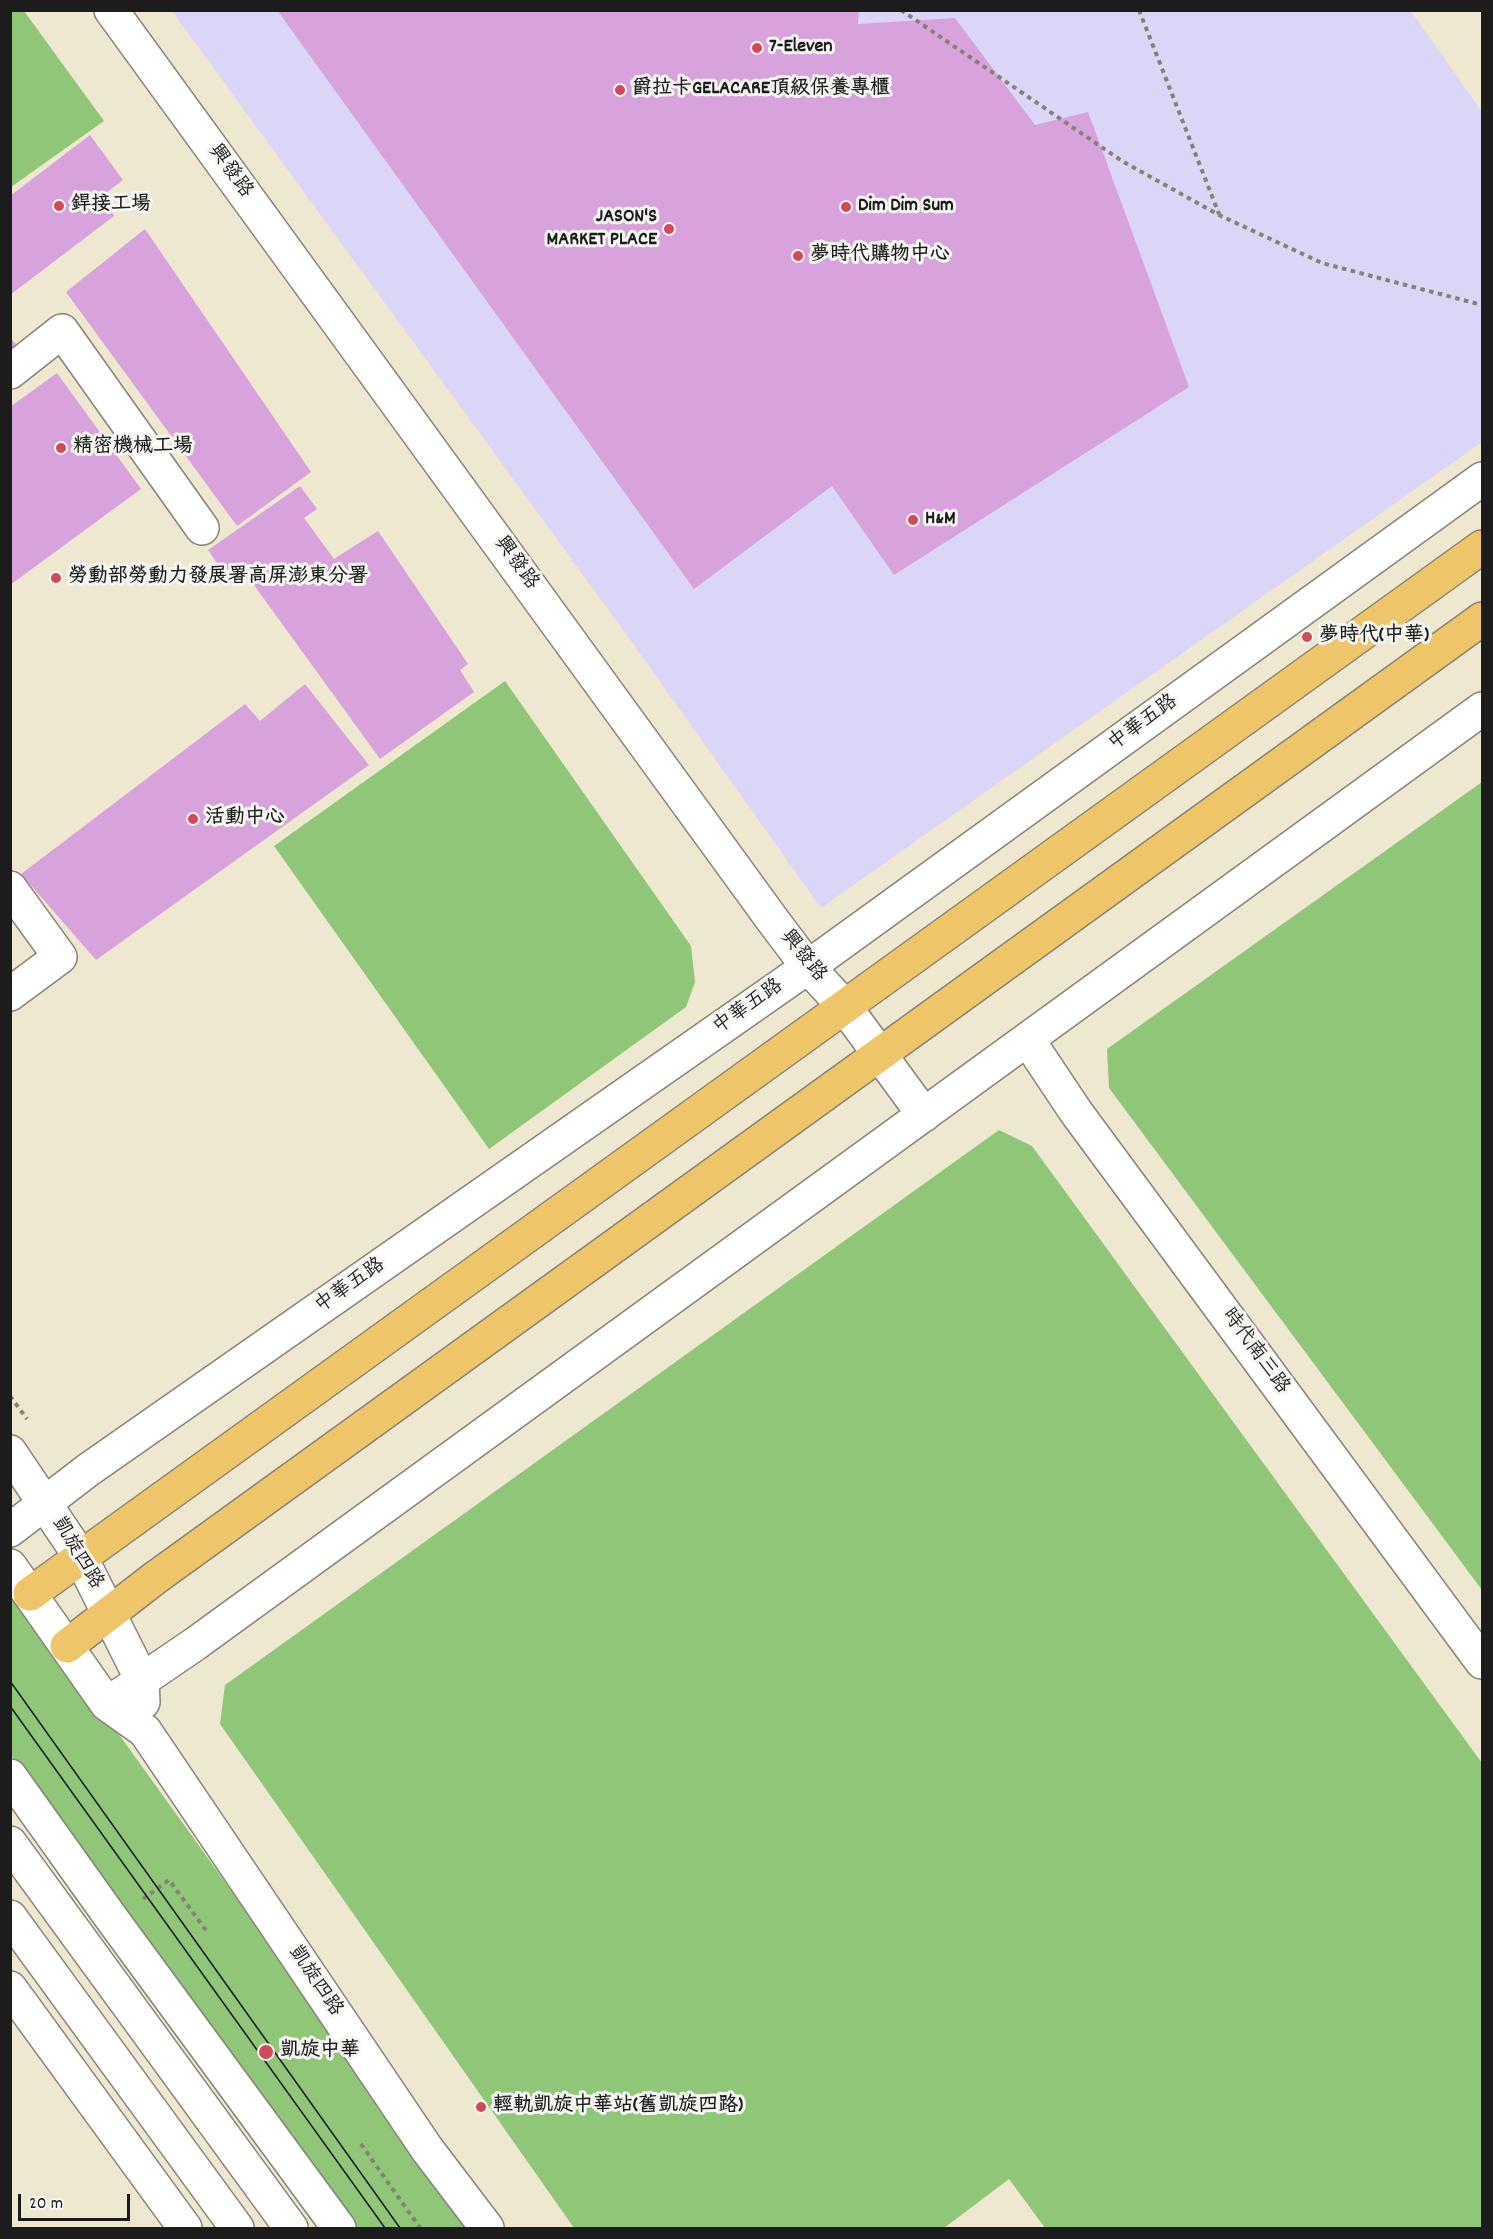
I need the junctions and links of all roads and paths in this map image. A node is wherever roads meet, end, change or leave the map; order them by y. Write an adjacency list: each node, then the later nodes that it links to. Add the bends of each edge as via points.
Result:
1 (111, 10): 13 (street, 興發路)
2 (901, 10): 4 (path, via 1122,160)
3 (1139, 10): 4 (path)
4 (1219, 215): 5 (path, via 1322,262)
5 (1482, 305)
6 (10, 372): 8 (street, via 62,332)
7 (1482, 479): 13 (street, 中華五路)
8 (202, 528)
9 (1482, 547): 15 (main road)
10 (1482, 619): 17 (main road)
11 (1482, 709): 16 (street)
12 (10, 888): 14 (street, via 60,957)
13 (808, 967): 15 (street, 興發路); 20 (street, 中華五路, via 88,1470)
14 (10, 994)
15 (845, 1007): 17 (street, 興發路); 22 (main road, via 133,1522)
16 (1028, 1040): 18 (street); 27 (street, 時代南三路, via 1082,1120)
17 (879, 1055): 18 (street, 興發路); 25 (main road)
18 (924, 1115): 28 (street)
19 (10, 1452): 20 (street, 凱旋四路)
20 (46, 1504): 21 (street, 中華五路); 22 (street, 凱旋四路)
21 (10, 1530)
22 (80, 1556): 24 (main road); 25 (street, 凱旋四路)
23 (10, 1566): 24 (street, 凱旋四路)
24 (30, 1594): 26 (street, 凱旋四路)
25 (110, 1613): 26 (main road); 28 (street, 凱旋四路)
26 (67, 1646): 29 (street, 凱旋四路)
27 (1482, 1662)
28 (142, 1680): 29 (street); 30 (street, 凱旋四路)
29 (107, 1704): 30 (street, 凱旋四路)
30 (145, 1731): 43 (street, 凱旋四路, via 427,2149)
31 (10, 1776): 42 (street)
32 (10, 1843): 41 (street)
33 (169, 1880): 35 (path)
34 (10, 1917): 40 (street)
35 (208, 1933)
36 (10, 1988): 39 (street)
37 (361, 2144): 38 (path)
38 (419, 2228)
39 (185, 2229)
40 (237, 2229)
41 (291, 2229)
42 (339, 2229)
43 (487, 2229)

